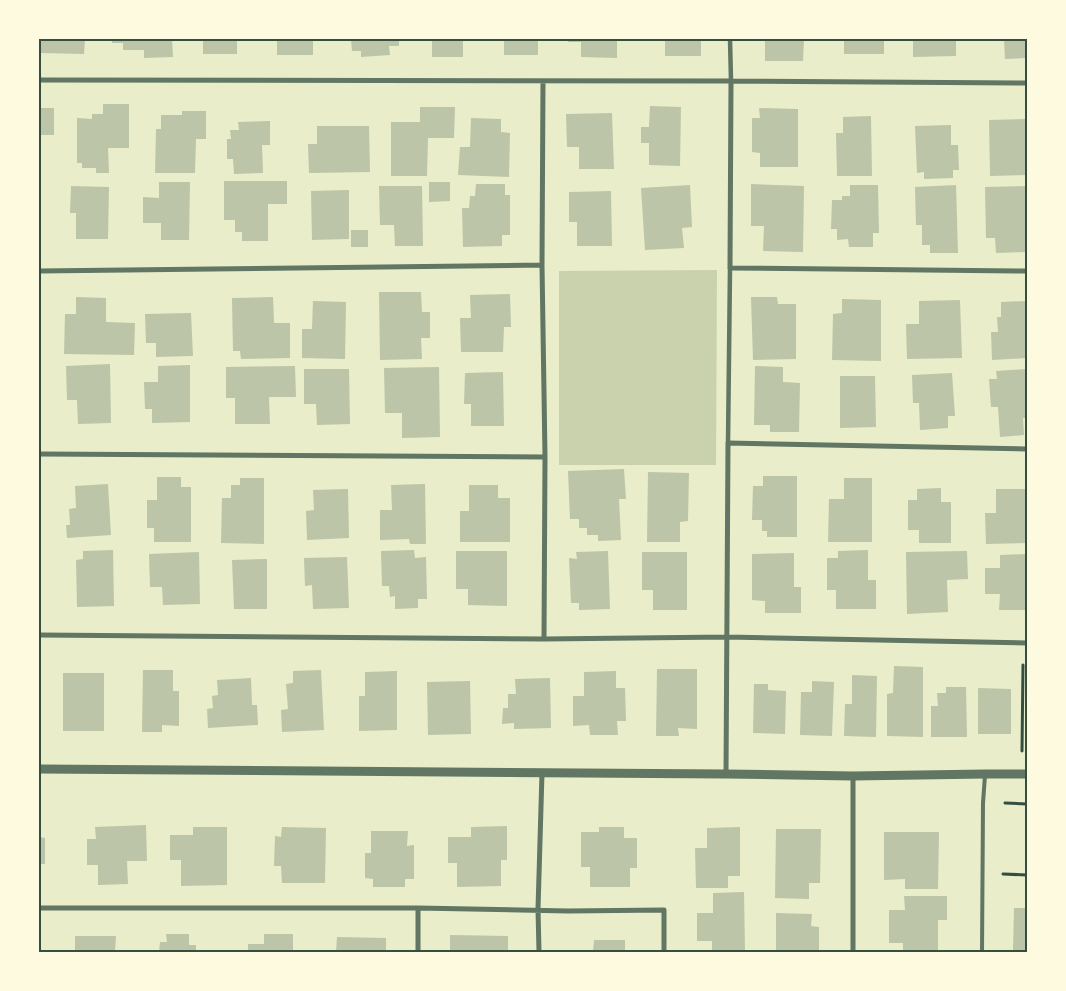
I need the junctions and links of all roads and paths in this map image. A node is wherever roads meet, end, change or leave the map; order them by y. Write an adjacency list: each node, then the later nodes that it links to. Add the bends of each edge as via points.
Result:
1 (730, 39): 4 (street)
2 (39, 80): 3 (street)
3 (543, 81): 4 (street); 6 (street)
4 (730, 81): 5 (street); 7 (street)
5 (1027, 83)
6 (542, 265): 8 (street); 13 (street)
7 (730, 268): 9 (street); 10 (street)
8 (39, 271)
9 (1027, 271)
10 (728, 443): 11 (street); 15 (street)
11 (1027, 449)
12 (39, 454): 13 (street)
13 (545, 457): 16 (street)
14 (39, 635): 16 (street)
15 (727, 637): 16 (street); 17 (street); 21 (street)
16 (544, 638)
17 (1027, 643)
18 (1022, 673): 23 (path)
19 (39, 769): 20 (street)
20 (542, 772): 21 (street); 29 (street)
21 (726, 774): 24 (street)
22 (985, 774): 23 (street); 24 (street); 34 (lane)
23 (1024, 774)
24 (853, 776): 33 (street)
25 (1002, 803): 26 (path)
26 (1027, 804)
27 (39, 908): 28 (street)
28 (418, 908): 29 (street); 30 (street)
29 (538, 910): 31 (street); 32 (street, via 664,910)
30 (418, 952)
31 (539, 952)
32 (664, 952)
33 (853, 952)
34 (982, 952)

